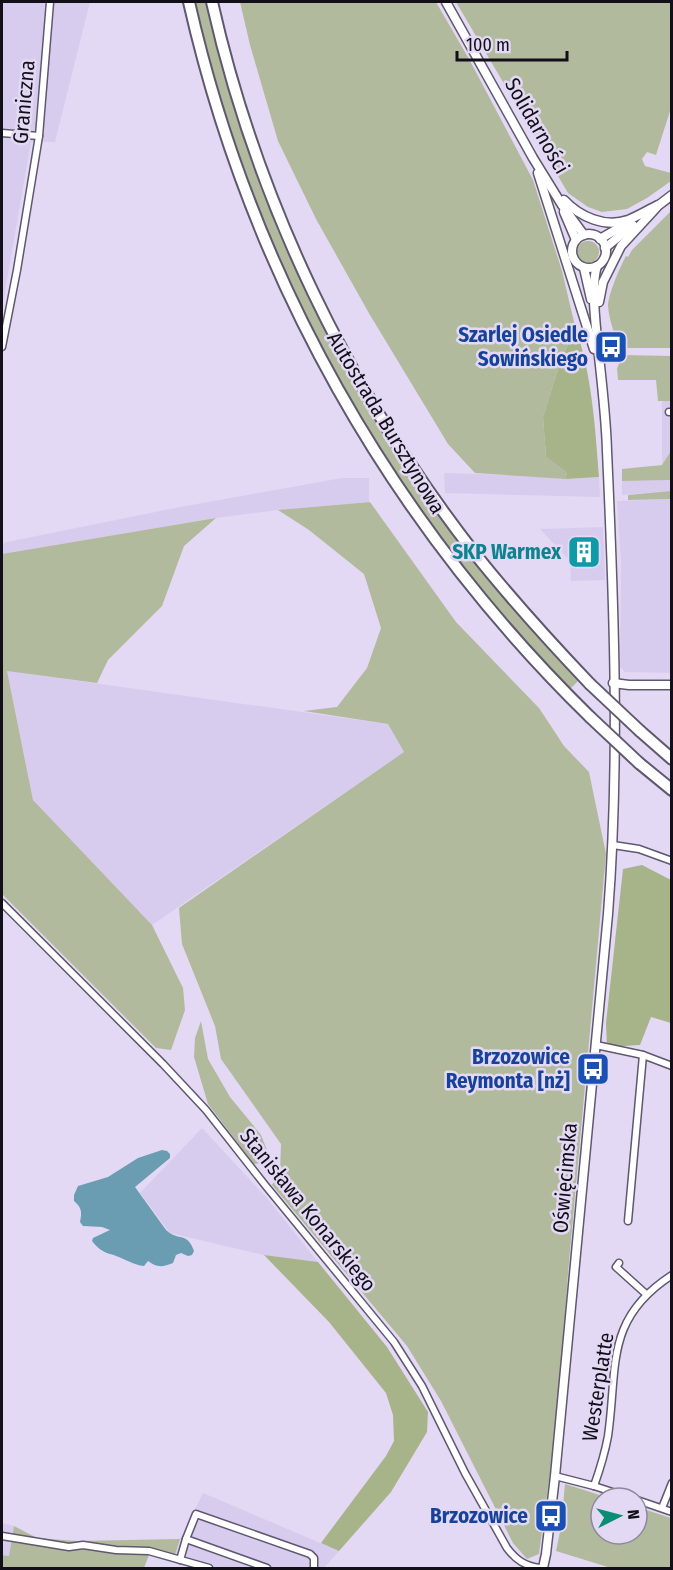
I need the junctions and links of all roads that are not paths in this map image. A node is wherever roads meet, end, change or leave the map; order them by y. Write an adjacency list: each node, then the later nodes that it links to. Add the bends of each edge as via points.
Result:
1 (50, 2): 6 (street, Graniczna)
2 (189, 2): 22 (highway, Autostrada Bursztynowa, bridge, via 214,99 256,218 310,338 374,451 458,571 511,635 590,717)
3 (212, 2): 21 (highway, Autostrada Bursztynowa, bridge, via 244,121 278,213 327,320 393,436 498,583 590,684)
4 (446, 2): 7 (street, Solidarności)
5 (2, 133): 6 (street)
6 (39, 136): 17 (street, Graniczna)
7 (533, 158): 8 (street, Solidarności); 18 (street)
8 (544, 176): 10 (street, via 574,210 602,222 629,219); 11 (street, Solidarności)
9 (672, 195): 10 (street)
10 (658, 205): 12 (street); 13 (street); 16 (street, via 621,246 603,282)
11 (580, 238): 12 (street, via 594,235); 15 (street, via 573,245 572,256)
12 (600, 239): 13 (street)
13 (605, 248): 14 (street, via 604,258)
14 (597, 266): 15 (street); 16 (street)
15 (584, 268): 16 (street)
16 (595, 317): 18 (street)
17 (2, 347)
18 (600, 370): 19 (street, Oświęcimska, via 607,448)
19 (613, 683): 20 (street); 23 (street, Oświęcimska)
20 (672, 685)
21 (672, 759)
22 (672, 790)
23 (613, 845): 24 (street); 26 (street, Oświęcimska)
24 (672, 861)
25 (2, 903): 45 (street, Stanisława Konarskiego, via 206,1110 394,1341 422,1386 507,1548 521,1563)
26 (596, 1045): 27 (street); 33 (street, Oświęcimska)
27 (643, 1055): 28 (street); 29 (street)
28 (672, 1066)
29 (628, 1221)
30 (619, 1263): 32 (street, via 616,1267)
31 (672, 1275): 32 (street, Westerplatte)
32 (646, 1294): 35 (street, Westerplatte, via 621,1333 608,1437)
33 (555, 1476): 35 (street); 45 (street, Oświęcimska)
34 (672, 1483): 37 (street)
35 (594, 1486)
36 (649, 1504): 37 (street)
37 (662, 1508): 38 (street)
38 (672, 1512)
39 (2, 1536): 41 (street, via 69,1547 149,1551)
40 (186, 1539): 41 (street); 43 (street); 44 (street, via 196,1514 310,1554)
41 (180, 1560): 42 (street)
42 (209, 1569)
43 (267, 1569)
44 (314, 1569)
45 (541, 1569)

